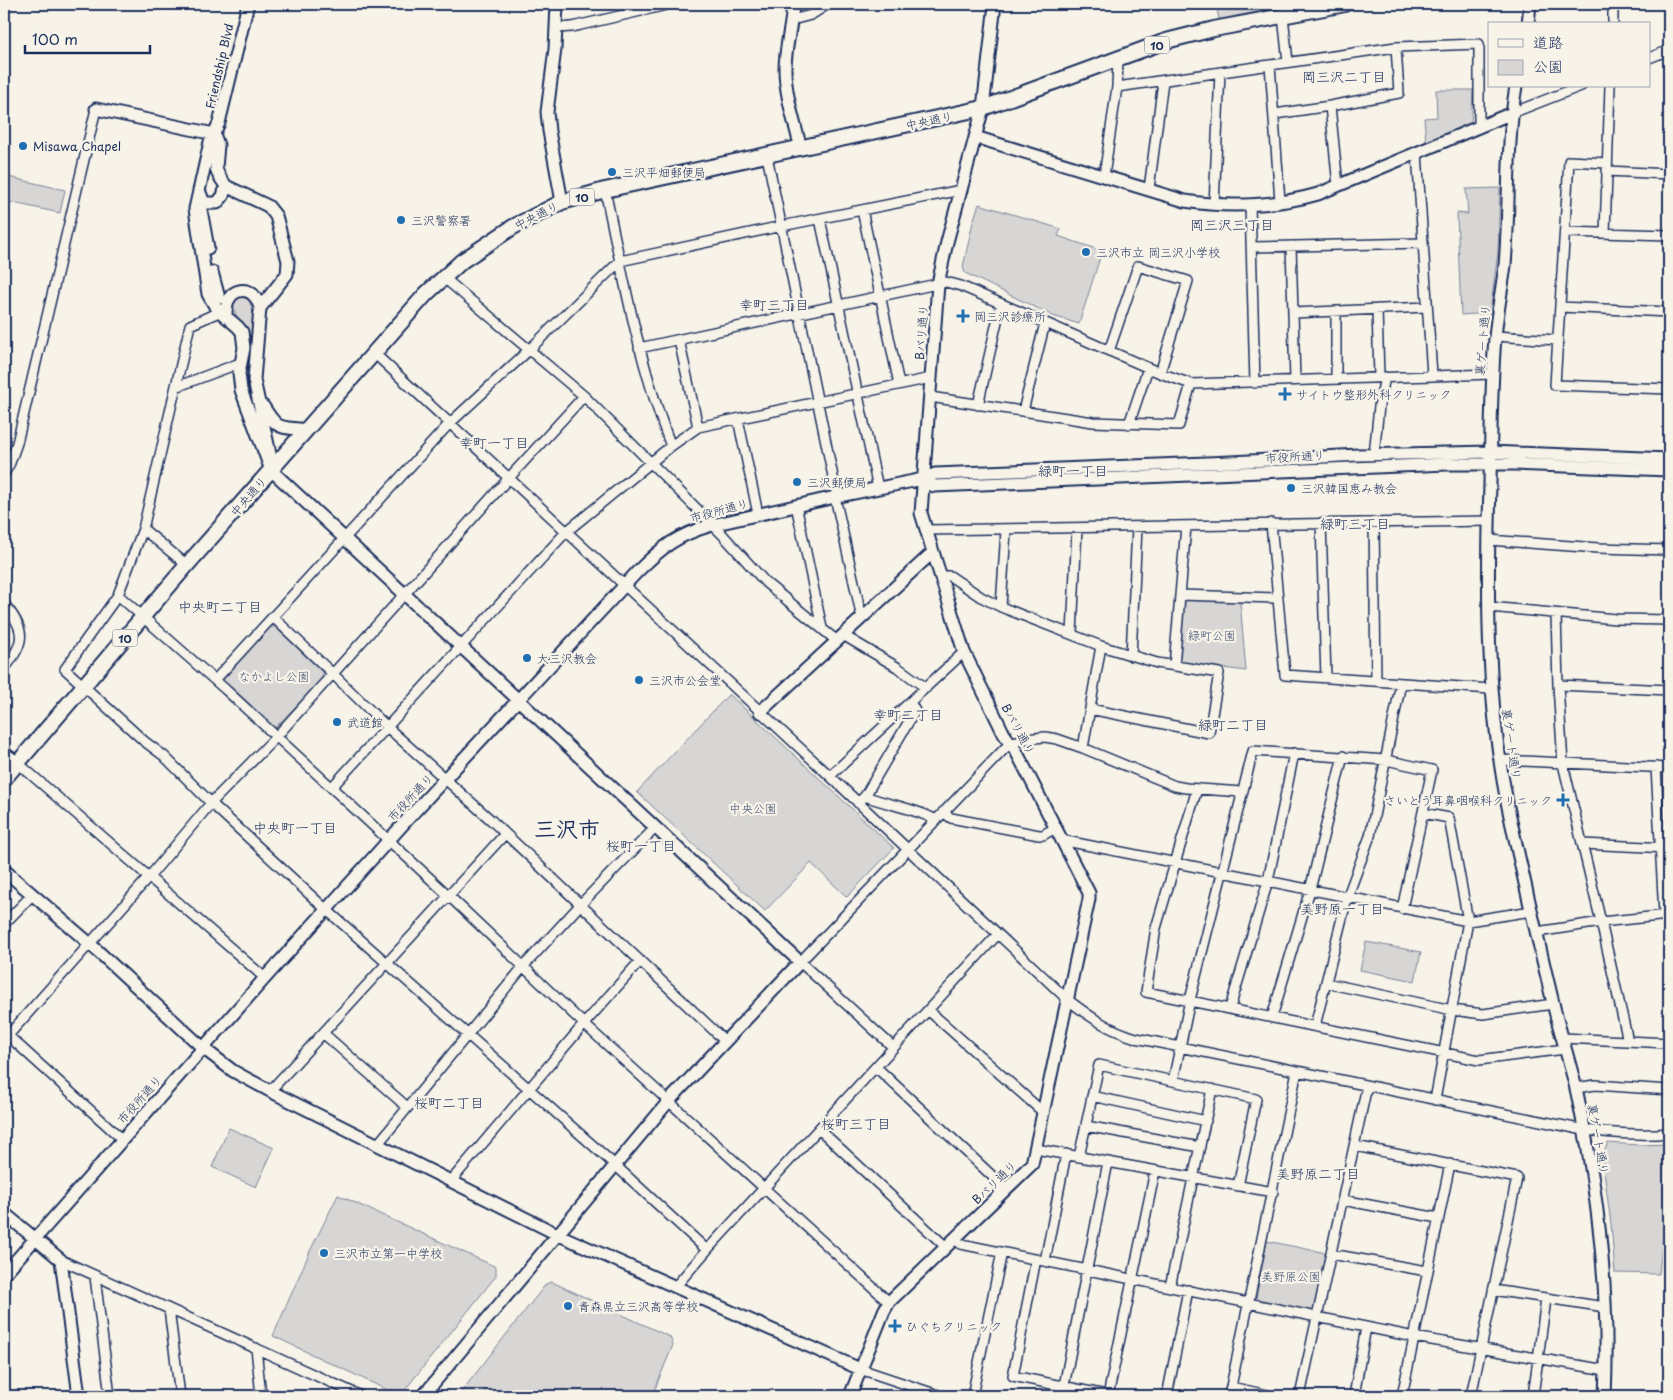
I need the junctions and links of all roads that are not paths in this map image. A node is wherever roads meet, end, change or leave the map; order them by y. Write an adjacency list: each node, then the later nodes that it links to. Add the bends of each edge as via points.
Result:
1 (248, 4): 33 (street, Friendship Blvd)
2 (557, 4): 14 (street)
3 (671, 4): 14 (street)
4 (793, 4): 11 (street)
5 (828, 4): 11 (street, via 811,15)
6 (995, 4): 28 (street, Bバリ通り)
7 (1345, 4): 10 (main road, 中央通り / 10)
8 (1530, 4): 12 (street)
9 (1613, 4): 13 (street)
10 (1283, 16): 17 (main road, 中央通り / 10, via 1204,31); 19 (street)
11 (792, 20): 35 (street, via 785,80)
12 (1528, 22)
13 (1613, 22)
14 (556, 28): 48 (street, via 547,112)
15 (1396, 47): 19 (street); 27 (street, via 1399,93); 32 (street, via 1479,44)
16 (1669, 50): 18 (street)
17 (1118, 58): 23 (street); 28 (main road, 中央通り / 10)
18 (1650, 58)
19 (1288, 62): 20 (street)
20 (1270, 65): 21 (street); 31 (street)
21 (1220, 72): 22 (street); 50 (street)
22 (1163, 81): 23 (street); 45 (street)
23 (1117, 87): 40 (street)
24 (1516, 88): 30 (street, 裏ゲート通り)
25 (1576, 88): 30 (street)
26 (1610, 88): 38 (street)
27 (1330, 106): 31 (street); 42 (street)
28 (983, 108): 34 (street, Bバリ通り); 35 (main road, 中央通り / 10)
29 (96, 109): 33 (street); 118 (street, via 17,443)
30 (1512, 113): 32 (street); 77 (street, 裏ゲート通り, via 1509,215)
31 (1275, 114): 47 (street)
32 (1478, 127): 36 (street)
33 (214, 134): 41 (street, via 218,145 216,168); 46 (street, Friendship Blvd)
34 (976, 137): 40 (street); 44 (street, Bバリ通り)
35 (801, 148): 37 (main road, 中央通り / 10)
36 (1417, 153): 42 (street); 57 (street)
37 (766, 156): 43 (main road, 中央通り / 10); 53 (street)
38 (1607, 167): 39 (street); 54 (street, via 1569,161); 55 (street)
39 (1669, 174)
40 (1104, 176): 45 (street)
41 (226, 186): 46 (street, via 217,203 204,203); 69 (street, via 268,206 276,216 286,249 287,274)
42 (1338, 186): 47 (street, via 1302,198)
43 (605, 190): 48 (main road, 中央通り / 10); 60 (street)
44 (961, 190): 51 (street); 62 (street, Bバリ通り)
45 (1149, 190): 50 (street, via 1185,201)
46 (200, 194): 64 (street); 74 (street, via 195,209 208,294)
47 (1280, 201): 49 (street)
48 (562, 202): 61 (main road, 中央通り / 10, via 513,226)
49 (1250, 204): 50 (street); 59 (street)
50 (1214, 205)
51 (862, 210): 52 (street); 63 (street)
52 (820, 219): 53 (street); 66 (street)
53 (782, 226): 60 (street); 75 (street)
54 (1565, 232): 55 (street); 68 (street)
55 (1605, 233): 56 (street)
56 (1669, 235)
57 (1423, 243): 58 (street); 67 (street)
58 (1290, 246): 59 (street); 73 (street)
59 (1252, 247): 93 (street)
60 (620, 261): 80 (street); 81 (street)
61 (443, 277): 81 (street); 83 (main road, 中央通り / 10)
62 (938, 284): 63 (street); 65 (street, via 946,282 961,286); 90 (street, Bバリ通り)
63 (880, 297): 66 (street); 94 (street)
64 (219, 298)
65 (1001, 304): 76 (street); 103 (street)
66 (838, 306): 75 (street); 98 (street)
67 (1427, 307): 70 (street); 88 (street)
68 (1560, 307): 72 (street); 79 (street)
69 (260, 308): 74 (street, via 254,296 238,290); 101 (street, via 254,380)
70 (1377, 310): 71 (street); 89 (street)
71 (1336, 311): 73 (street); 91 (street)
72 (1669, 312)
73 (1293, 313): 92 (street)
74 (222, 314): 84 (street, via 242,332 244,348); 96 (street, via 190,325)
75 (799, 314): 78 (street); 102 (street)
76 (1045, 323): 82 (street); 104 (street)
77 (1495, 336): 79 (street); 87 (street, 裏ゲート通り)
78 (679, 340): 80 (street); 108 (street)
79 (1557, 340): 97 (street, via 1556,385)
80 (639, 348): 110 (street)
81 (529, 350): 99 (street); 106 (street)
82 (1109, 351): 85 (street); 86 (street, via 1138,266 1188,281)
83 (374, 353): 106 (street); 109 (main road, 中央通り / 10)
84 (240, 363): 96 (street); 116 (street, via 241,390)
85 (1148, 368): 86 (street); 107 (street)
86 (1160, 373): 95 (street)
87 (1493, 374): 88 (street); 111 (street, 裏ゲート通り)
88 (1432, 375): 89 (street)
89 (1382, 377): 91 (street); 112 (street)
90 (931, 378): 94 (street); 100 (street, Bバリ通り)
91 (1336, 378): 92 (street)
92 (1295, 380): 93 (street)
93 (1256, 382): 95 (street)
94 (899, 384): 98 (street)
95 (1191, 384): 107 (street, via 1179,425)
96 (176, 387): 133 (street)
97 (1669, 389)
98 (857, 393): 102 (street); 121 (street)
99 (584, 396): 114 (street); 119 (street)
100 (930, 397): 103 (street); 120 (street, Bバリ通り)
101 (258, 398): 109 (street, via 278,427); 116 (street, via 270,449)
102 (817, 402): 105 (street); 122 (street)
103 (978, 404): 104 (street)
104 (1023, 411): 107 (street)
105 (738, 419): 108 (street); 124 (street)
106 (449, 424): 119 (street); 137 (street)
107 (1129, 424)
108 (698, 427): 110 (street)
109 (307, 430): 116 (main road, 中央通り / 10)
110 (672, 446): 114 (street)
111 (1490, 452): 112 (street, 市役所通り); 113 (street, 市役所通り); 115 (street, 裏ゲート通り)
112 (1374, 455): 120 (street, 市役所通り, via 936,474)
113 (1669, 459)
114 (651, 463): 129 (street); 136 (street)
115 (1490, 464): 117 (street, 市役所通り); 120 (street, 市役所通り, via 934,486); 125 (street, 裏ゲート通り)
116 (271, 470): 137 (street); 141 (main road, 中央通り / 10)
117 (1669, 470)
118 (4, 474)
119 (508, 479): 136 (street); 144 (street)
120 (923, 479): 121 (street, 市役所通り); 134 (street, Bバリ通り, via 921,513)
121 (878, 488): 122 (street, 市役所通り)
122 (836, 497): 123 (street, 市役所通り); 154 (street)
123 (796, 506): 124 (street, 市役所通り); 156 (street)
124 (758, 514): 129 (street, 市役所通り)
125 (1489, 521): 126 (street); 138 (street, 裏ゲート通り)
126 (1374, 522): 128 (street); 168 (street)
127 (1271, 523): 128 (street); 130 (street); 147 (street)
128 (1321, 523): 166 (street)
129 (712, 524): 143 (street, 市役所通り, via 672,540); 156 (street, via 766,583)
130 (1186, 526): 131 (street); 146 (street)
131 (1137, 527): 132 (street); 162 (street)
132 (1077, 528): 135 (street); 157 (street)
133 (143, 529): 141 (street); 145 (street)
134 (926, 530): 135 (street); 140 (street, Bバリ通り)
135 (1006, 530): 149 (street)
136 (566, 532): 143 (street); 160 (street)
137 (345, 539): 144 (street); 153 (street)
138 (1489, 540): 139 (street); 150 (street, 裏ゲート通り)
139 (1669, 550)
140 (932, 553): 142 (street, Bバリ通り); 154 (street)
141 (188, 565): 152 (main road, 中央通り / 10)
142 (940, 576): 149 (street, via 950,576); 161 (street, Bバリ通り)
143 (624, 586): 175 (street, 市役所通り); 178 (street)
144 (405, 594): 160 (street); 165 (street)
145 (118, 595): 152 (street); 171 (street, via 65,669)
146 (1180, 595): 147 (street); 163 (street)
147 (1276, 598): 166 (street, via 1285,675)
148 (4, 604): 164 (street, via 16,618 20,640 19,647)
149 (1001, 607): 157 (street)
150 (1489, 607): 151 (street); 173 (street, 裏ゲート通り)
151 (1556, 614): 155 (street); 170 (street)
152 (143, 617): 167 (street); 171 (main road, 中央通り / 10)
153 (273, 618): 165 (street); 167 (street)
154 (862, 618): 158 (street)
155 (1669, 620)
156 (822, 628): 158 (street)
157 (1072, 634): 159 (street)
158 (840, 638): 172 (street, via 897,667); 178 (street)
159 (1101, 646): 162 (street); 177 (street)
160 (461, 647): 175 (street); 179 (street)
161 (964, 652): 172 (street); 181 (street, Bバリ通り)
162 (1131, 656): 163 (street)
163 (1174, 666): 177 (street, via 1219,672 1209,733)
164 (4, 669)
165 (333, 674): 179 (street); 180 (street)
166 (1326, 677): 168 (street)
167 (215, 680): 180 (street)
168 (1376, 681): 169 (street)
169 (1401, 683): 173 (street); 186 (street)
170 (1558, 685): 174 (street); 189 (street)
171 (84, 687): 188 (main road, 中央通り / 10); 199 (street, via 164,756)
172 (926, 688): 176 (street)
173 (1491, 689): 187 (street, 裏ゲート通り)
174 (1669, 690)
175 (519, 701): 194 (street, 市役所通り); 204 (street)
176 (910, 702): 192 (street); 198 (street, via 915,711)
177 (1090, 710): 182 (street)
178 (760, 712): 192 (street)
179 (387, 727): 194 (street); 195 (street)
180 (276, 737): 195 (street); 199 (street)
181 (1010, 743): 182 (street, via 1045,737); 201 (street); 205 (street, Bバリ通り)
182 (1083, 748): 196 (street, via 1175,786)
183 (4, 753): 188 (street)
184 (1294, 753): 185 (street); 197 (street, via 1253,751); 216 (street)
185 (1343, 756): 186 (street); 217 (street)
186 (1386, 760): 202 (street, via 1432,770); 220 (street, via 1370,836)
187 (1500, 760): 189 (street); 224 (street, 裏ゲート通り)
188 (18, 762): 193 (main road, 中央通り / 10); 215 (street)
189 (1563, 764): 190 (street); 209 (street)
190 (1656, 768): 191 (street); 210 (street)
191 (1669, 768)
192 (830, 776): 200 (street)
193 (4, 778)
194 (445, 779): 206 (street); 208 (street, 市役所通り)
195 (332, 787): 208 (street)
196 (1197, 789): 197 (street); 212 (street)
197 (1242, 792): 214 (street)
198 (866, 796): 200 (street); 203 (street)
199 (211, 803): 215 (street); 223 (street)
200 (858, 803): 211 (street)
201 (943, 812): 203 (street); 205 (street, via 951,818 1039,835)
202 (1423, 813): 222 (street); 226 (street, via 1449,818)
203 (936, 820): 211 (street)
204 (655, 828): 221 (street); 233 (street)
205 (1055, 828): 207 (street, Bバリ通り)
206 (505, 834): 219 (street); 221 (street)
207 (1061, 840): 212 (street); 238 (street, Bバリ通り, via 1089,893)
208 (388, 841): 219 (street); 223 (street, 市役所通り)
209 (1582, 844): 210 (street); 227 (street)
210 (1664, 848): 225 (street)
211 (907, 850): 230 (street); 233 (street)
212 (1176, 862): 214 (street); 239 (street, via 1156,928 1146,992)
213 (4, 870): 218 (street)
214 (1222, 872): 216 (street); 239 (street)
215 (150, 876): 231 (street); 236 (street)
216 (1268, 881): 217 (street); 241 (street)
217 (1310, 890): 220 (street); 244 (street)
218 (32, 895): 228 (street); 231 (street)
219 (449, 896): 234 (street); 235 (street)
220 (1347, 898): 222 (street); 237 (street)
221 (580, 905): 232 (street); 235 (street)
222 (1402, 908): 226 (street)
223 (327, 909): 234 (street); 236 (street, 市役所通り)
224 (1532, 911): 226 (street); 229 (street, 裏ゲート通り)
225 (1667, 915): 227 (street)
226 (1468, 921): 243 (street)
227 (1601, 922): 229 (street); 251 (street)
228 (4, 924)
229 (1537, 932): 240 (street, 裏ゲート通り)
230 (998, 934): 238 (street); 242 (street)
231 (89, 943): 249 (street); 256 (street)
232 (640, 961): 245 (street); 250 (street)
233 (800, 962): 250 (street); 254 (street)
234 (388, 963): 247 (street); 248 (street)
235 (523, 967): 245 (street); 248 (street)
236 (265, 978): 256 (street, 市役所通り)
237 (1326, 983): 243 (street); 246 (street)
238 (1068, 1000): 255 (street, via 1097,1022 1117,1032); 271 (street, Bバリ通り)
239 (1190, 1000): 241 (street); 255 (street)
240 (1553, 1004): 243 (street, via 1483,1014); 252 (street, 裏ゲート通り)
241 (1230, 1008): 244 (street)
242 (928, 1010): 254 (street); 271 (street)
243 (1452, 1010): 257 (street)
244 (1272, 1017): 246 (street)
245 (584, 1024): 262 (street); 269 (street)
246 (1315, 1026): 257 (street)
247 (323, 1033): 266 (street); 270 (street)
248 (468, 1034): 262 (street); 270 (street)
249 (5, 1036): 277 (street)
250 (725, 1041): 269 (street)
251 (1628, 1041): 252 (street); 253 (street)
252 (1564, 1043): 257 (street, via 1479,1060); 263 (street, 裏ゲート通り)
253 (1669, 1043)
254 (893, 1047): 258 (street)
255 (1180, 1047): 259 (street); 260 (street)
256 (203, 1048): 266 (street); 277 (street, 市役所通り)
257 (1444, 1053): 268 (street)
258 (876, 1067): 274 (street); 292 (street)
259 (1298, 1071): 261 (street); 293 (street)
260 (1173, 1080): 264 (street); 267 (street, via 1099,1065)
261 (1367, 1086): 268 (street); 279 (street)
262 (529, 1088): 286 (street); 289 (street)
263 (1576, 1088): 265 (street, via 1595,1085); 275 (street, 裏ゲート通り)
264 (1212, 1089): 272 (street); 290 (street, via 1256,1099)
265 (1669, 1090)
266 (270, 1091): 278 (street)
267 (1092, 1096): 272 (street); 273 (street)
268 (1435, 1100): 275 (street)
269 (668, 1102): 286 (street); 291 (street)
270 (407, 1107): 278 (street)
271 (1044, 1113): 281 (street, Bバリ通り)
272 (1206, 1121): 280 (street)
273 (1086, 1126): 280 (street); 283 (street)
274 (819, 1130): 291 (street); 300 (street)
275 (1584, 1130): 276 (street, via 1652,1135); 318 (street, 裏ゲート通り, via 1598,1218)
276 (1669, 1133)
277 (122, 1138): 298 (street, 市役所通り)
278 (377, 1145): 289 (street)
279 (1355, 1146): 285 (street); 294 (street)
280 (1200, 1147): 288 (street)
281 (1036, 1149): 282 (street); 292 (street, Bバリ通り, via 1032,1164)
282 (1066, 1154): 283 (street); 305 (street)
283 (1079, 1157): 284 (street)
284 (1108, 1162): 287 (street); 306 (street)
285 (1450, 1164): 296 (street); 314 (street, via 1516,1178)
286 (615, 1165): 297 (street); 301 (street)
287 (1155, 1171): 288 (street); 310 (street)
288 (1194, 1178): 290 (street); 312 (street)
289 (452, 1181): 297 (street)
290 (1238, 1186): 293 (street)
291 (765, 1188): 301 (street); 316 (street)
292 (1006, 1189): 299 (street, Bバリ通り)
293 (1273, 1192): 317 (street)
294 (1343, 1200): 296 (street); 303 (street)
295 (4, 1213): 298 (street)
296 (1438, 1218): 307 (street)
297 (559, 1235): 311 (street); 335 (street)
298 (34, 1238): 304 (street); 308 (street, 市役所通り)
299 (955, 1239): 300 (street, Bバリ通り); 302 (street, via 961,1244)
300 (946, 1248): 316 (street, Bバリ通り)
301 (707, 1250): 311 (street)
302 (1002, 1252): 305 (street); 338 (street)
303 (1331, 1254): 307 (street); 320 (street)
304 (60, 1260): 309 (street); 330 (street)
305 (1040, 1260): 306 (street); 328 (street, via 1013,1376)
306 (1088, 1270): 310 (street); 328 (street)
307 (1427, 1271): 322 (street)
308 (4, 1274)
309 (96, 1277): 319 (street); 331 (street)
310 (1133, 1279): 312 (street); 339 (street)
311 (675, 1287): 326 (street)
312 (1170, 1287): 313 (street)
313 (1188, 1290): 317 (street); 340 (street)
314 (1493, 1290): 315 (street); 324 (street)
315 (1546, 1299): 318 (street); 325 (street)
316 (889, 1302): 326 (street, Bバリ通り)
317 (1250, 1303): 320 (street); 329 (street)
318 (1605, 1307): 327 (street, 裏ゲート通り)
319 (169, 1309): 323 (street); 332 (street)
320 (1318, 1317): 321 (street); 342 (street)
321 (1366, 1327): 322 (street); 343 (street)
322 (1414, 1337): 324 (street); 344 (street)
323 (256, 1348): 333 (street); 334 (street)
324 (1482, 1348): 325 (street); 345 (street)
325 (1538, 1359): 327 (street); 346 (street)
326 (860, 1368): 336 (street, Bバリ通り); 337 (street)
327 (1606, 1370): 347 (street, 裏ゲート通り)
328 (1064, 1386): 339 (street)
329 (1230, 1392): 341 (street)
330 (79, 1396)
331 (110, 1396)
332 (180, 1396)
333 (262, 1396)
334 (362, 1396)
335 (423, 1396)
336 (850, 1396)
337 (941, 1396)
338 (972, 1396)
339 (1110, 1396)
340 (1167, 1396)
341 (1272, 1396)
342 (1300, 1396)
343 (1354, 1396)
344 (1402, 1396)
345 (1471, 1396)
346 (1532, 1396)
347 (1605, 1396)

